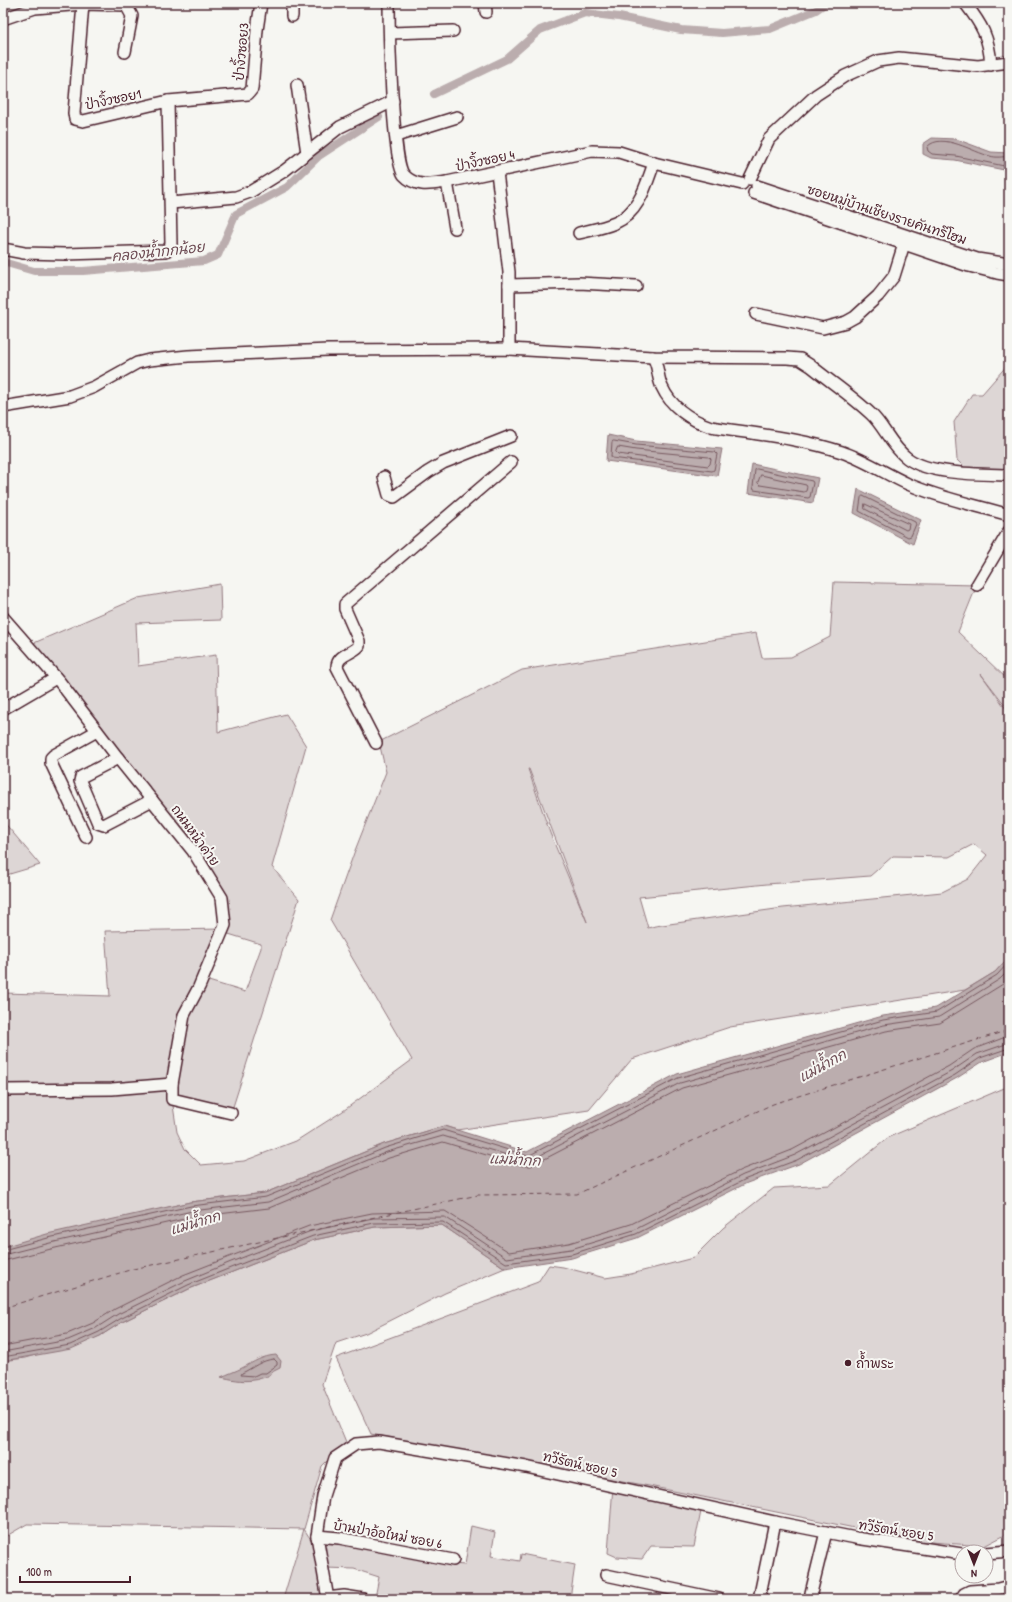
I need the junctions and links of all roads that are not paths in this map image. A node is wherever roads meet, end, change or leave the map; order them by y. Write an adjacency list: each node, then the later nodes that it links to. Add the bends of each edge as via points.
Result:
1 (261, 3): 15 (street, ป่างิ้วซอย3, via 252,89 248,94)
2 (292, 3): 7 (street)
3 (389, 3): 10 (street, ป่างิ้วซอย 4)
4 (965, 3): 13 (street, via 981,25 990,48)
5 (83, 4): 6 (street); 8 (street, via 35,8); 15 (street, ป่างิ้วซอย1, via 75,119 83,121)
6 (126, 4): 11 (street, via 132,16)
7 (292, 16)
8 (3, 19)
9 (453, 31): 10 (street)
10 (390, 33): 16 (street, ป่างิ้วซอย 4)
11 (125, 52)
12 (1009, 62): 13 (street)
13 (991, 65): 23 (street, via 899,58 878,61 845,76 816,95 769,139)
14 (297, 86): 19 (street)
15 (168, 101): 24 (street)
16 (393, 101): 18 (street, ป่างิ้วซอย 4); 19 (street, via 340,127)
17 (457, 116): 18 (street)
18 (396, 136): 22 (street, ป่างิ้วซอย 4, via 397,158 403,175 416,183 426,185)
19 (307, 152): 24 (street, via 284,171 250,192 236,197)
20 (654, 163): 21 (street, ป่างิ้วซอย 4, via 619,152 592,151); 23 (street, ป่างิ้วซอย 4); 26 (street, via 643,194 631,212 616,223)
21 (497, 172): 22 (street, ป่างิ้วซอย 4); 31 (street)
22 (447, 182): 25 (street)
23 (751, 186): 27 (street); 29 (street, ซอยหมู่บ้านเชียงรายคันทรีโฮม, via 977,259)
24 (171, 203): 28 (street, via 171,244 166,251 59,254 24,253)
25 (454, 228)
26 (579, 233)
27 (904, 244): 30 (street, via 969,266); 33 (street, via 894,276 878,296 846,322 823,328)
28 (3, 249)
29 (1009, 264)
30 (1009, 275)
31 (509, 285): 32 (street, via 579,283); 34 (street)
32 (636, 286)
33 (756, 314)
34 (509, 349): 35 (street); 36 (street, via 328,350 149,360 137,363 94,387 70,396)
35 (653, 357): 39 (street, via 800,359 872,414 889,439 908,459 950,472); 41 (street, via 666,394 681,412 701,424 813,444 843,452 908,484)
36 (3, 407)
37 (511, 436): 40 (street, via 444,463 394,497 389,495)
38 (511, 462): 48 (street, via 345,604 359,646 340,658 337,667)
39 (1009, 475)
40 (384, 477)
41 (1009, 515)
42 (1009, 531): 43 (street)
43 (977, 585)
44 (3, 617): 45 (street, ถนนหน้าค่าย)
45 (56, 678): 46 (street); 47 (street, ถนนหน้าค่าย)
46 (3, 709)
47 (97, 731): 49 (street, ถนนหน้าค่าย); 51 (street, via 51,758 51,763)
48 (376, 743)
49 (118, 758): 50 (street, ถนนหน้าค่าย); 50 (street, via 81,777 80,781 98,823 104,825)
50 (152, 800): 52 (street, ถนนหน้าค่าย, via 193,851 222,898 225,925 199,987 184,1015)
51 (86, 837)
52 (172, 1084): 53 (street, via 112,1089); 54 (street, ถนนหน้าค่าย, via 172,1099)
53 (3, 1090)
54 (231, 1113)
55 (775, 1522): 56 (street, ทวีรัตน์ ซอย 5); 57 (street, ทวีรัตน์ ซอย 5, via 526,1467 379,1442 356,1444 335,1458 323,1496); 67 (street)
56 (826, 1532): 60 (street, ทวีรัตน์ ซอย 5); 68 (street, via 811,1593)
57 (317, 1536): 61 (street, บ้านป่าอ้อใหม่ ซอย 6); 64 (street, ทวีรัตน์ ซอย 5)
58 (1009, 1551): 59 (street)
59 (994, 1552)
60 (954, 1553)
61 (453, 1560)
62 (606, 1575): 66 (street)
63 (1009, 1586): 69 (street, via 970,1591)
64 (328, 1599): 65 (street, via 344,1596)
65 (363, 1599)
66 (718, 1599)
67 (759, 1599)
68 (812, 1599)
69 (961, 1599)

